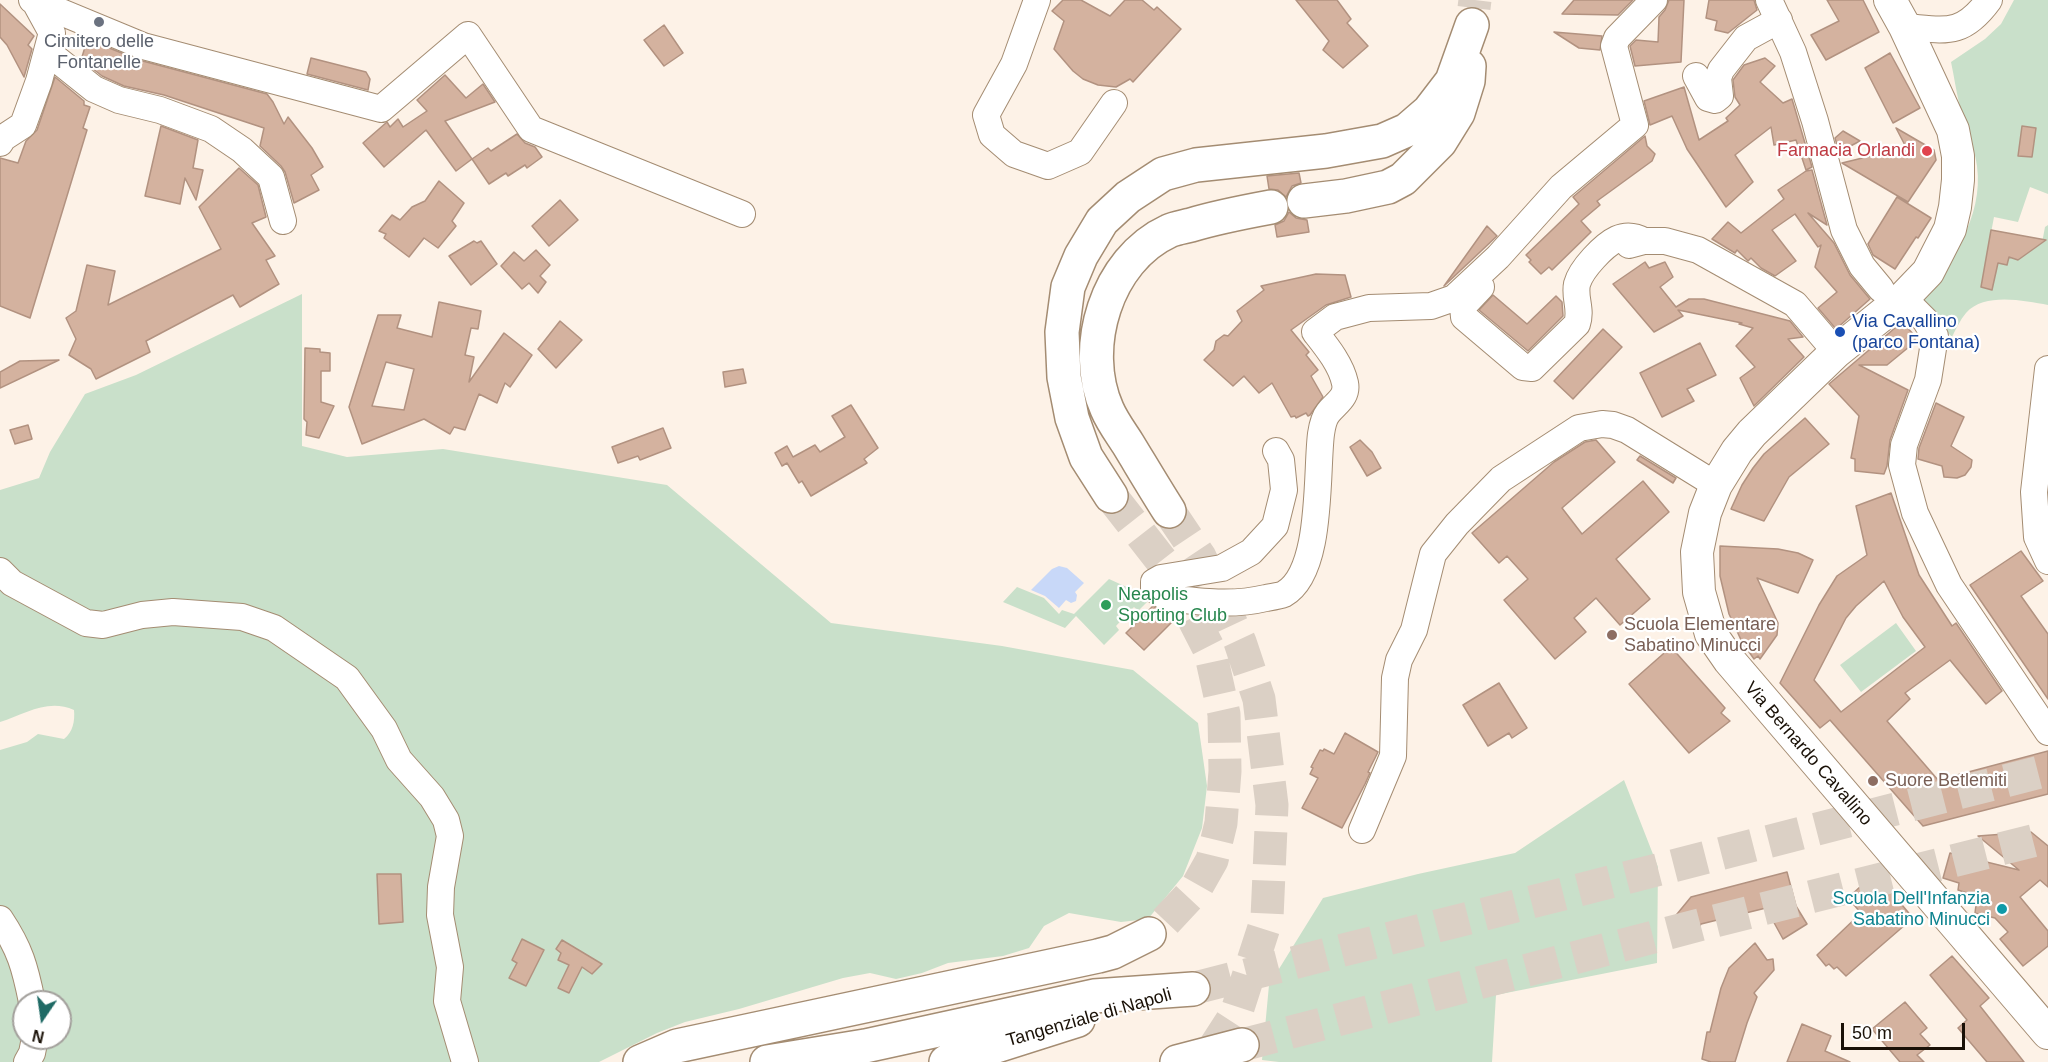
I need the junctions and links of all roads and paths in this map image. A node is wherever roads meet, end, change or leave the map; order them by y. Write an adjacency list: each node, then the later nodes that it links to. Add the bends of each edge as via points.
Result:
1 (1038, 0): 10 (street, via 1014,64 986,115 992,135 1014,154 1048,166 1080,152)
2 (1654, 0): 22 (street, via 1614,46 1635,124 1561,187 1498,257 1454,298 1431,306 1369,308 1335,317 1315,332 1346,384 1321,432 1317,517 1299,581 1284,594 1252,602 1229,604 1159,595 1154,582 1222,568 1251,552 1275,526 1284,490 1281,460)
3 (1890, 0): 7 (main road, Via Bernardo Cavallino)
4 (1989, 0): 7 (street, via 1978,15 1951,31)
5 (33, 1): 8 (street); 15 (street, via 143,46 381,109 468,35 531,129)
6 (1774, 10): 9 (street, via 1721,70 1720,96 1708,98); 18 (street, via 1794,52 1844,230 1862,266)
7 (1905, 27): 18 (main road, Via Bernardo Cavallino, via 1953,130 1958,180 1944,244 1928,272)
8 (52, 33): 11 (street, via 23,125); 16 (street, via 49,53 94,90 211,129 242,150 271,177)
9 (1695, 76)
10 (1114, 103)
11 (0, 142)
12 (1304, 201): 24 (highway, via 1388,187 1403,179 1440,142 1458,113 1468,81 1473,16 1452,81 1429,111 1407,130 1382,141 1196,165 1163,174 1128,197 1102,221 1068,287 1062,332 1064,377 1072,418 1086,457)
13 (1568, 205): 17 (street, via 1520,246 1463,306 1464,317 1523,368 1532,368 1577,324 1580,315 1576,291 1587,265 1617,239 1630,236)
14 (1271, 207): 25 (highway, via 1169,231 1146,245 1114,284 1104,311 1096,366 1107,411)
15 (742, 214)
16 (284, 220)
17 (1644, 241): 19 (street, via 1665,241 1698,250 1796,304); 21 (street, via 1610,256 1598,270 1591,289 1595,323 1592,330)
18 (1899, 303): 19 (main road, Via Bernardo Cavallino); 28 (street, via 1925,320 1935,336 1928,380 1904,445 1902,465 1915,513 1949,585)
19 (1836, 352): 23 (main road, Via Bernardo Cavallino, via 1752,433)
20 (2048, 369): 26 (street, via 2034,492 2037,537)
21 (1538, 384)
22 (1276, 451)
23 (1716, 485): 29 (street, via 1627,430 1602,424 1579,428 1501,479 1433,554 1414,630 1395,678 1393,756); 32 (main road, Via Bernardo Cavallino, via 1697,552 1699,592 1711,634 1744,678)
24 (1111, 496)
25 (1169, 511)
26 (2048, 561)
27 (0, 571): 34 (street, via 12,583 86,623 103,625 173,612 242,617 274,628 347,678 384,729 399,760 432,796 446,820 450,836 440,915 450,966 447,1001)
28 (2048, 732)
29 (1362, 830)
30 (0, 920): 31 (street, via 22,958)
31 (29, 990)
32 (2048, 1033)
33 (1242, 1045): 39 (highway)
34 (465, 1062)
35 (640, 1062): 36 (highway, via 677,1046 1098,956 1157,928 1100,967 1049,987)
36 (695, 1062)
37 (767, 1062): 38 (highway, Tangenziale di Napoli, via 865,1046 1094,996 1196,988)
38 (946, 1062)
39 (1177, 1062)

